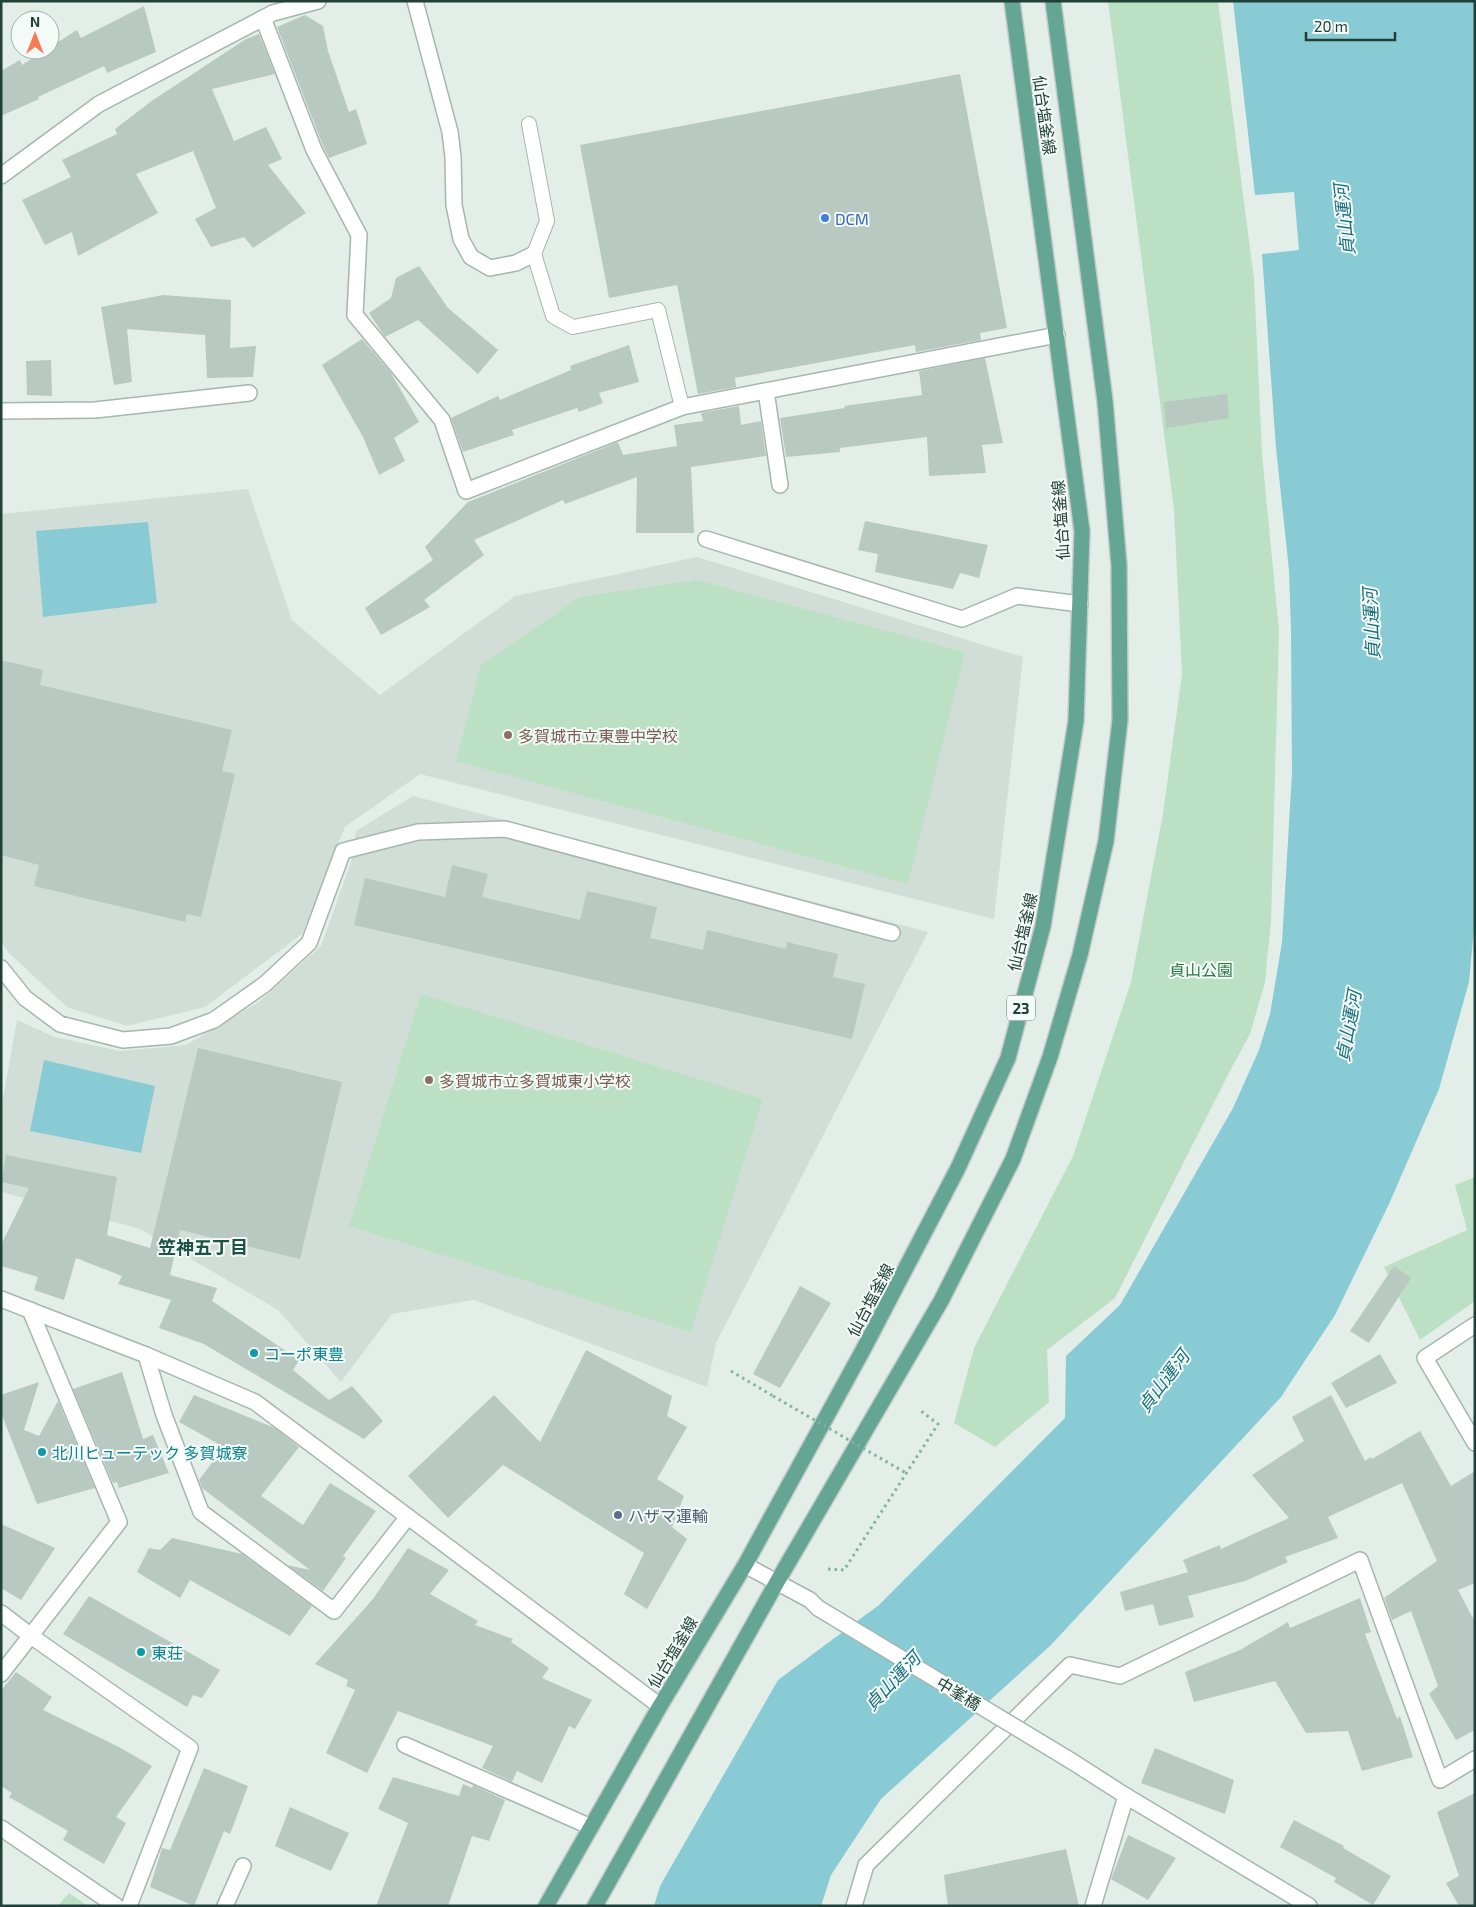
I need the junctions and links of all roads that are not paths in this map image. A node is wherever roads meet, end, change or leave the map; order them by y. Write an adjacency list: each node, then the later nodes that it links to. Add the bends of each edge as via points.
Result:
1 (318, 1): 5 (street)
2 (415, 1): 8 (street, via 450,132 454,206 461,239 471,257 490,268 516,263)
3 (1012, 1): 9 (main road, 仙台塩釜線 / 23)
4 (1053, 1): 26 (main road, 仙台塩釜線, via 1105,401 1119,564 1120,720 1106,841 1080,956 1050,1057 1013,1158 941,1301)
5 (263, 18): 7 (street, via 99,104); 12 (street, via 314,150 359,235 355,315 442,420 466,491)
6 (529, 124): 8 (lane, via 547,221)
7 (1, 176)
8 (534, 254): 12 (lane, via 553,316 573,327 658,310)
9 (1057, 335): 10 (street); 16 (main road, 仙台塩釜線 / 23, via 1082,531)
10 (766, 391): 12 (street); 14 (street)
11 (249, 393): 13 (street, via 95,410)
12 (682, 407)
13 (1, 411)
14 (780, 484)
15 (706, 539): 16 (street, via 962,620 1017,596)
16 (1080, 604): 25 (main road, 仙台塩釜線 / 23, via 1076,720 1061,822 1043,926 1008,1058 958,1168)
17 (892, 933): 18 (street, via 505,829 418,832 343,852 309,943 265,984 214,1020 171,1036 123,1040 60,1024 25,998)
18 (1, 968)
19 (1, 1299): 20 (street)
20 (30, 1310): 22 (street); 28 (street, via 119,1522)
21 (1475, 1324): 23 (street, via 1425,1358)
22 (146, 1355): 24 (street, via 254,1402); 24 (street, via 164,1415 201,1512 334,1611)
23 (1475, 1444)
24 (407, 1518): 30 (street)
25 (745, 1565): 26 (street, 中峯橋); 30 (main road, 仙台塩釜線 / 23)
26 (777, 1582): 33 (street, 中峯橋, bridge); 41 (main road, 仙台塩釜線)
27 (1, 1613): 28 (street)
28 (31, 1636): 29 (street); 38 (street, via 190,1748)
29 (1, 1674)
30 (660, 1706): 34 (main road, 仙台塩釜線 / 23)
31 (404, 1745): 34 (street)
32 (1475, 1759): 42 (street, via 1440,1780 1360,1560 1120,1676 1070,1665 866,1865)
33 (1126, 1796): 43 (street); 44 (street, 中峯橋)
34 (591, 1827): 40 (main road, 仙台塩釜線 / 23)
35 (1, 1828): 37 (street)
36 (242, 1866): 39 (street)
37 (116, 1906)
38 (129, 1906)
39 (225, 1906)
40 (546, 1906)
41 (595, 1906)
42 (854, 1906)
43 (1093, 1906)
44 (1309, 1906)

